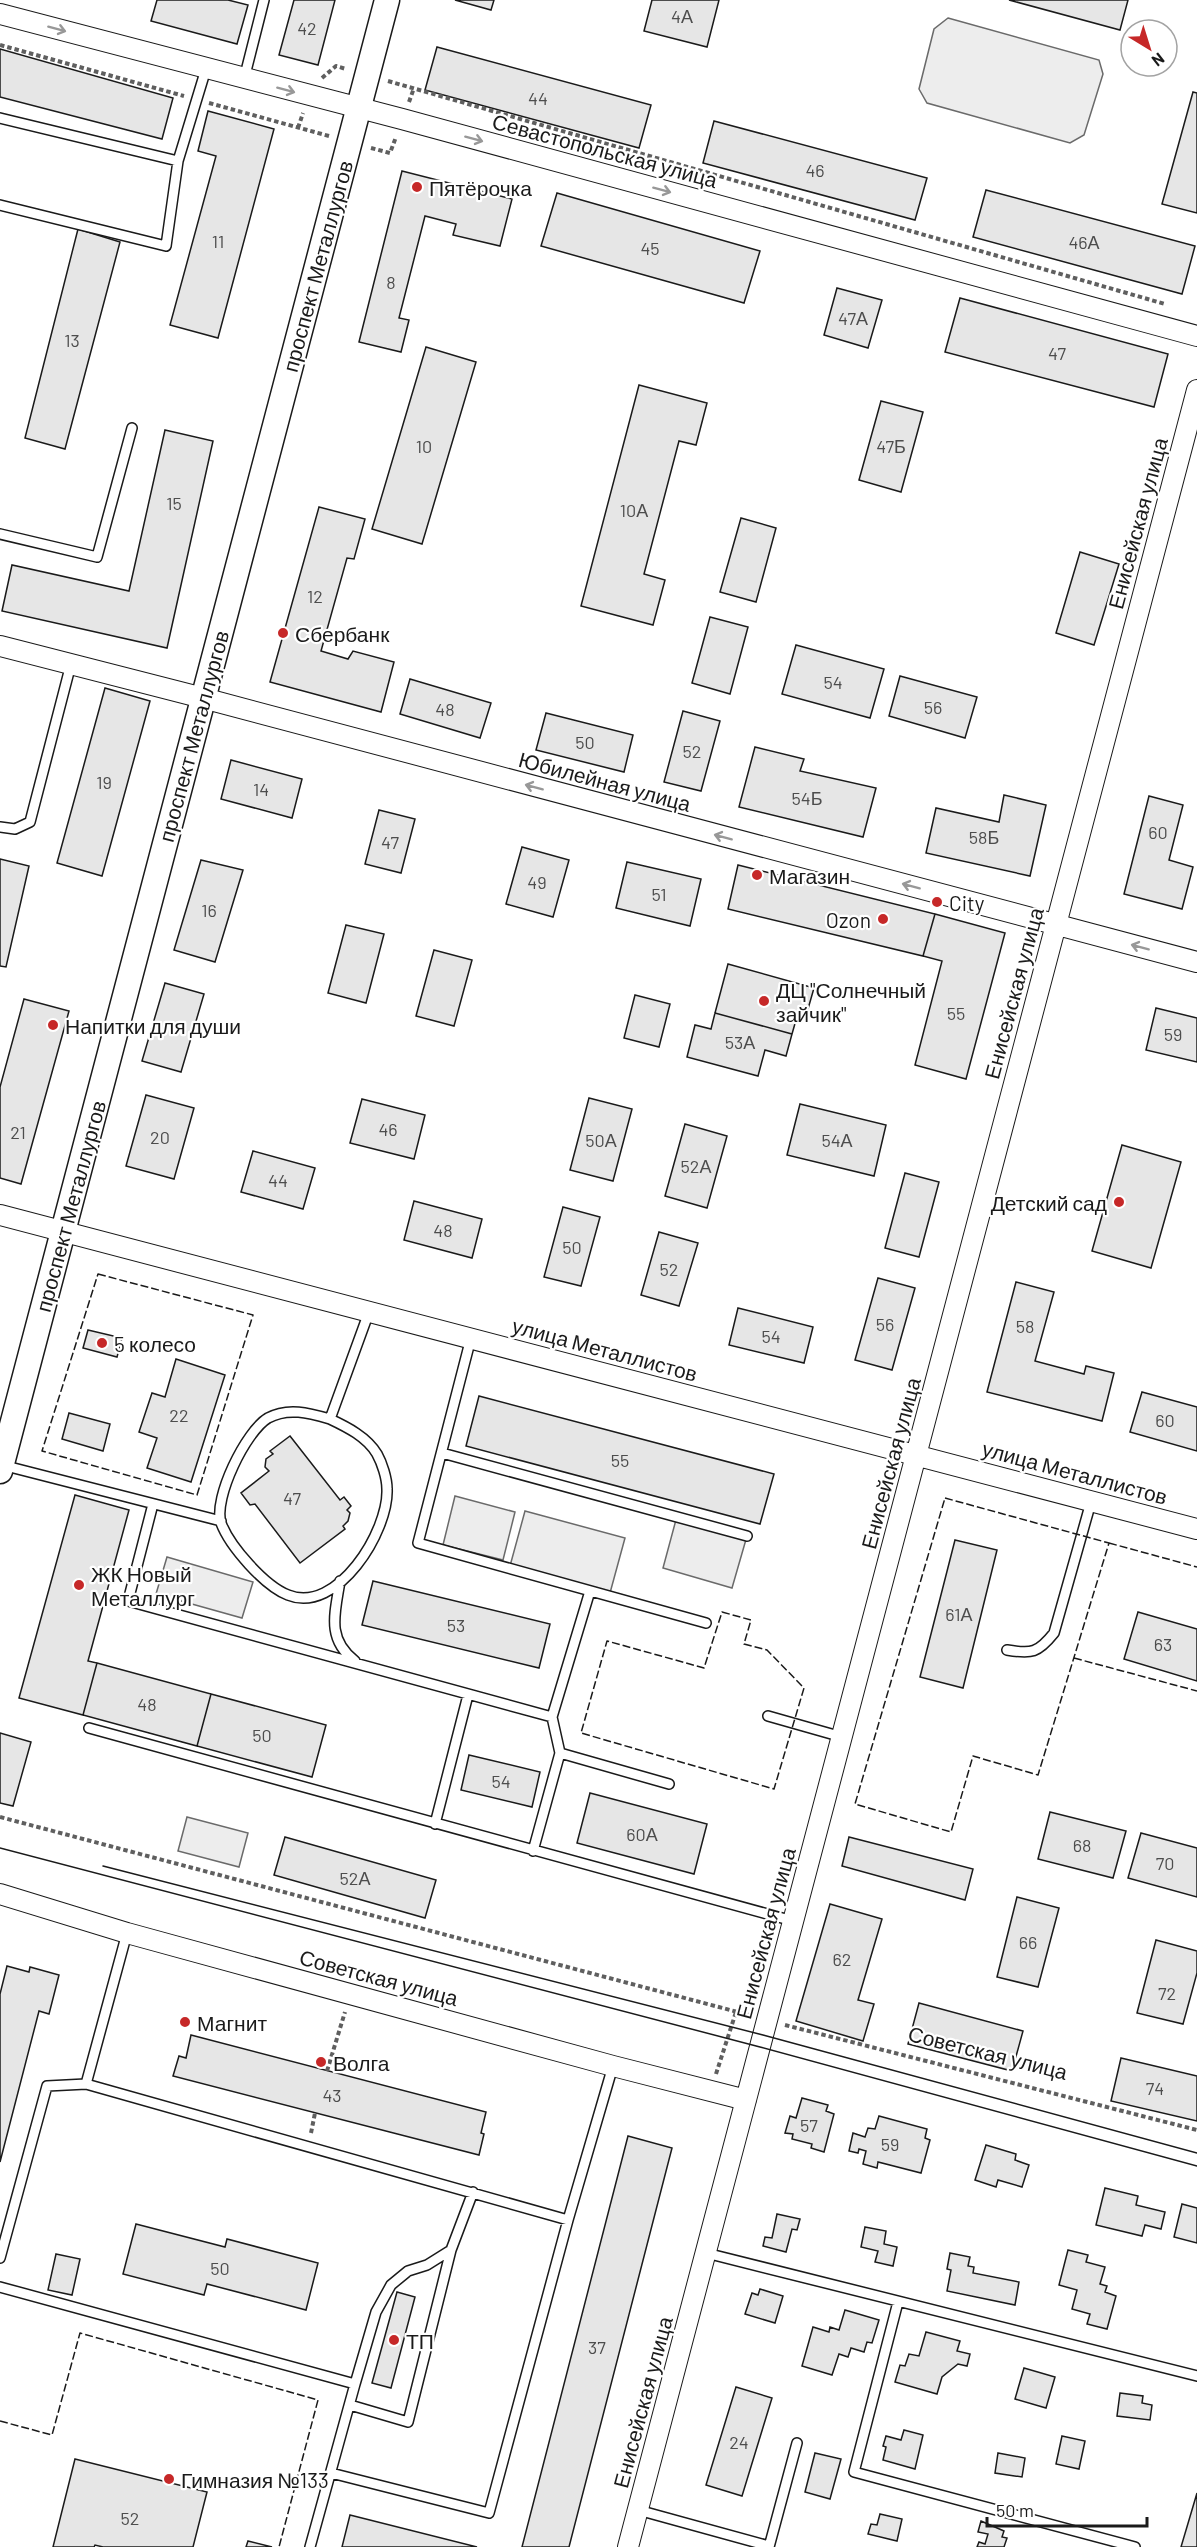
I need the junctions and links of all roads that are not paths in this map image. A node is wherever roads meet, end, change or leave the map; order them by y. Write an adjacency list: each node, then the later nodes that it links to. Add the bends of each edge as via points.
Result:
1 (264, 0): 5 (lane)
2 (387, 0): 6 (street, проспект Металлургов)
3 (0, 14): 4 (street, Севастопольская улица, one-way to 4)
4 (206, 69): 5 (street, Севастопольская улица); 8 (lane)
5 (244, 79): 6 (street, Севастопольская улица, one-way to 6)
6 (358, 108): 10 (street, Севастопольская улица, one-way to 10); 16 (street, проспект Металлургов)
7 (0, 118): 8 (lane)
8 (178, 161): 9 (lane, via 166,246)
9 (0, 205)
10 (1197, 336)
11 (1197, 390): 18 (street, Енисейская улица)
12 (132, 428): 13 (lane, via 97,557)
13 (0, 534)
14 (0, 646): 15 (street, Юбилейная улица)
15 (71, 664): 16 (street, Юбилейная улица); 17 (lane, via 30,822 15,829)
16 (203, 698): 18 (street, Юбилейная улица, one-way to 16); 21 (street, проспект Металлургов)
17 (0, 827)
18 (1056, 924): 19 (street, Юбилейная улица, one-way to 18); 26 (street, Енисейская улица)
19 (1197, 962)
20 (0, 1215): 21 (street, улица Металлистов)
21 (63, 1231): 22 (street, улица Металлистов); 27 (street, проспект Металлургов)
22 (369, 1312): 23 (street, улица Металлистов); 24 (lane)
23 (471, 1338): 25 (lane); 26 (street, улица Металлистов)
24 (330, 1419): 30 (lane, via 289,1411 267,1419 240,1451 225,1486); 33 (lane, via 354,1432 377,1454 387,1488 373,1539)
25 (442, 1453): 32 (lane); 34 (lane, via 418,1543)
26 (916, 1456): 28 (street, улица Металлистов); 42 (street, Енисейская улица)
27 (1, 1468): 29 (lane)
28 (1091, 1502): 31 (street, улица Металлистов); 36 (lane, via 1054,1633 1044,1646 1030,1654)
29 (153, 1504): 30 (lane); 37 (lane, via 128,1601)
30 (221, 1521): 33 (lane, via 262,1579 288,1595 312,1598)
31 (1197, 1529)
32 (747, 1536)
33 (340, 1581): 37 (lane, via 334,1619 337,1642)
34 (590, 1591): 35 (lane); 40 (lane)
35 (705, 1623)
36 (1007, 1650)
37 (359, 1665): 38 (lane)
38 (468, 1695): 40 (lane); 45 (lane)
39 (768, 1716): 42 (lane)
40 (552, 1717): 43 (lane)
41 (89, 1728): 45 (lane)
42 (842, 1737): 48 (street, Енисейская улица)
43 (560, 1753): 44 (lane); 46 (lane)
44 (669, 1784)
45 (435, 1824): 46 (lane)
46 (533, 1851): 48 (lane)
47 (0, 1894): 49 (street, Советская улица)
48 (793, 1921): 52 (street, Енисейская улица)
49 (127, 1933): 50 (street, Советская улица); 51 (lane)
50 (613, 2066): 52 (street, Советская улица); 54 (lane)
51 (86, 2084): 53 (lane); 57 (lane, via 47,2086)
52 (746, 2100): 56 (street, Енисейская улица)
53 (473, 2193): 54 (lane); 55 (lane)
54 (568, 2220): 64 (lane, via 489,2513)
55 (451, 2250): 61 (lane, via 391,2284 376,2312); 62 (lane, via 408,2422)
56 (706, 2253): 59 (lane); 65 (street, Енисейская улица)
57 (0, 2258)
58 (0, 2287): 61 (lane)
59 (898, 2302): 60 (lane); 69 (lane, via 854,2472)
60 (1197, 2376)
61 (356, 2384): 62 (lane)
62 (350, 2405): 64 (lane)
63 (797, 2442): 66 (lane)
64 (331, 2473): 67 (lane)
65 (638, 2510): 66 (lane); 68 (street, Енисейская улица)
66 (769, 2546)
67 (310, 2547)
68 (628, 2547)
69 (1135, 2547)

